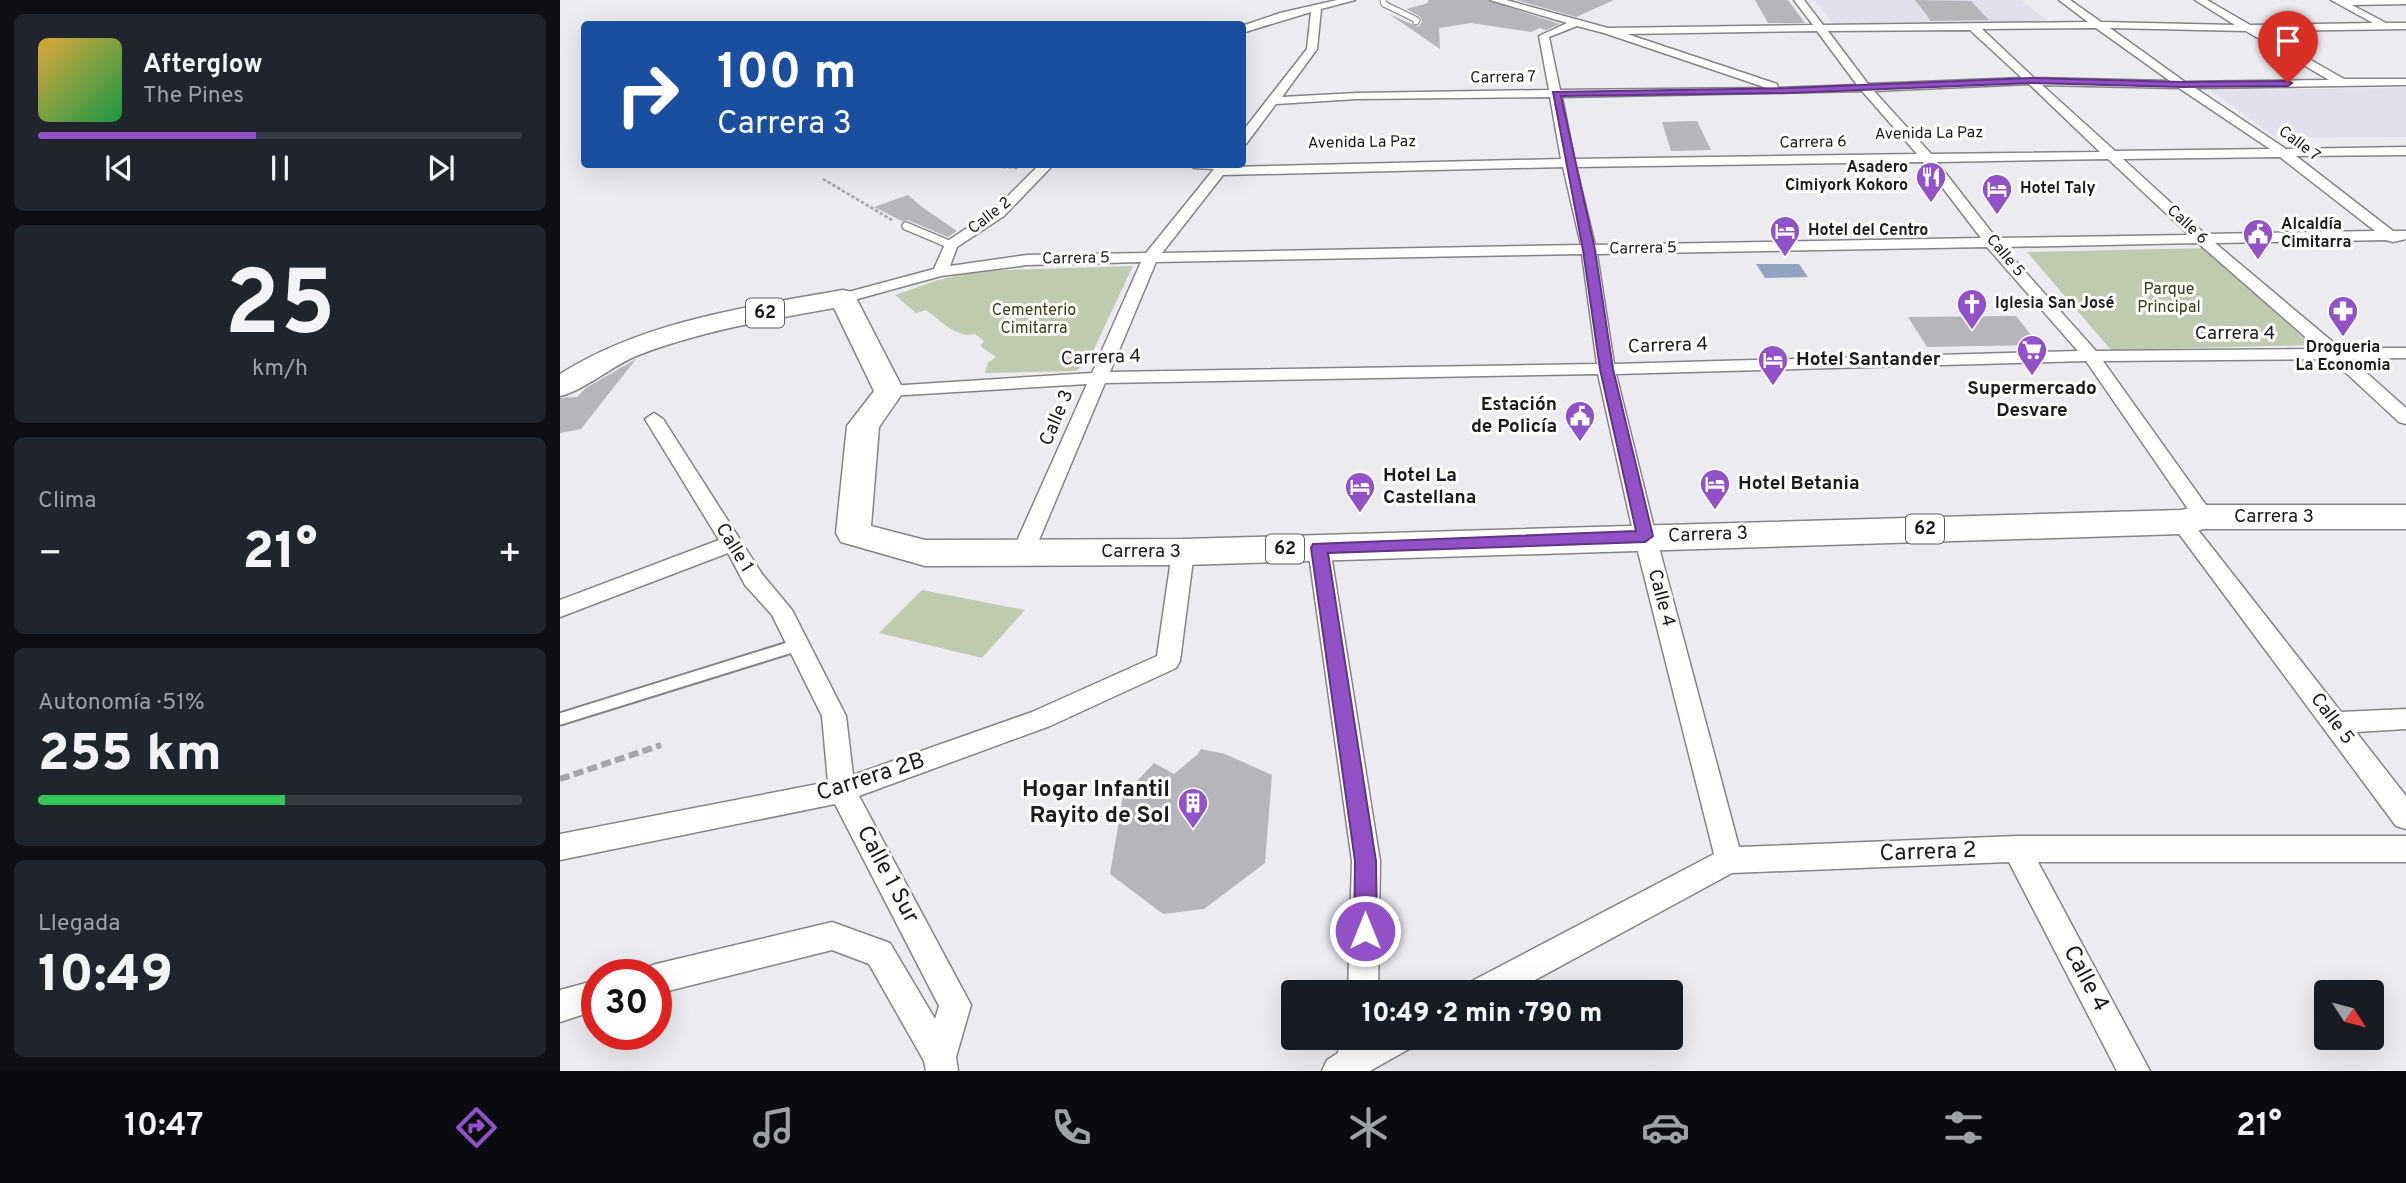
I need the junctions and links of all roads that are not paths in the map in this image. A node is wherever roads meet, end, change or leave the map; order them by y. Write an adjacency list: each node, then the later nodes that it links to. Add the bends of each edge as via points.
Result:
1 (1350, 0): 10 (street)
2 (1383, 0): 12 (lane)
3 (1495, 0): 11 (street)
4 (1542, 0): 11 (street)
5 (1799, 0): 18 (street, Calle 5)
6 (2064, 0): 14 (street, Calle 7)
7 (2200, 0): 19 (street)
8 (2337, 1): 9 (street); 16 (street)
9 (2404, 2)
10 (1316, 7): 20 (street); 30 (street, via 1312,49)
11 (1543, 13): 13 (street)
12 (1416, 22)
13 (1575, 23): 21 (street); 29 (street, Calle 4, via 1544,36)
14 (2099, 25): 15 (street); 19 (street); 26 (street, Calle 7)
15 (1972, 26): 18 (street); 23 (street, Calle 6)
16 (2387, 26): 17 (street); 19 (street); 22 (street)
17 (2406, 26)
18 (1821, 28): 21 (street); 27 (street, Calle 5)
19 (2247, 28): 24 (street)
20 (1246, 29)
21 (1608, 31): 28 (street)
22 (2406, 36)
23 (2031, 81): 26 (street, Carrera 7); 27 (street, Carrera 7); 35 (street, Calle 6)
24 (2341, 82): 25 (street, Carrera 7); 26 (street, Carrera 7)
25 (2406, 82)
26 (2182, 85): 33 (street, Calle 7)
27 (1865, 88): 28 (street, Carrera 7); 36 (street, Calle 5)
28 (1788, 91): 29 (street, Carrera 7)
29 (1556, 93): 30 (street, Carrera 7); 37 (street, Calle 4)
30 (1272, 101): 31 (street)
31 (1246, 136)
32 (2406, 144): 33 (street)
33 (2279, 150): 34 (street, Carrera 6); 35 (street, Carrera 6); 43 (street, Calle 7)
34 (2406, 151)
35 (2109, 152): 36 (street, Carrera 6); 45 (street, Calle 6)
36 (1924, 155): 37 (street, Carrera 6); 46 (street, Calle 5)
37 (1569, 160): 38 (street, Avenida La Paz); 39 (street, Carrera 6); 49 (street, Calle 4)
38 (1246, 163)
39 (1246, 167)
40 (1045, 168): 47 (street, Calle 2, via 999,213)
41 (1222, 168): 50 (street, Calle 3)
42 (906, 226): 47 (lane)
43 (2389, 235): 44 (street, Carrera 5); 45 (street, Carrera 5); 48 (street, Calle 7)
44 (2406, 235)
45 (2203, 240): 46 (street, Carrera 5); 54 (street, Calle 6)
46 (1991, 242): 49 (street, Carrera 5); 55 (street, Calle 5)
47 (951, 245): 51 (street, Calle 2)
48 (2406, 247)
49 (1589, 250): 50 (street, Carrera 5); 56 (street, Calle 4)
50 (1151, 257): 51 (street, Carrera 5, via 1027,260); 57 (street, Calle 3)
51 (940, 272): 52 (street, Carrera 5)
52 (843, 298): 58 (main road, 62, via 688,329 639,346); 59 (main road)
53 (2406, 353): 54 (street, Carrera 4)
54 (2337, 355): 55 (street, Carrera 4); 60 (street, Calle 6)
55 (2091, 356): 56 (street, Carrera 4); 63 (street, Calle 5)
56 (1606, 369): 57 (street, Carrera 4); 64 (street, Calle 4)
57 (1097, 378): 59 (street, Carrera 4); 67 (street, Calle 3)
58 (560, 387)
59 (889, 391): 67 (main road, Carrera 3 / 62, via 863,426 853,533 925,553)
60 (2406, 418)
61 (654, 419): 65 (street, Calle 1)
62 (2406, 517): 63 (main road, Carrera 3 / 62)
63 (2193, 519): 64 (main road, Carrera 3 / 62); 74 (street, Calle 5)
64 (1645, 536): 66 (main road, Carrera 3 / 62); 80 (street, Calle 4)
65 (732, 543): 69 (street); 70 (street, Calle 1, via 753,579 781,610)
66 (1319, 548): 68 (main road, Carrera 3 / 62); 82 (street, via 1366,861)
67 (1023, 552): 68 (main road, Carrera 3 / 62)
68 (1182, 552): 75 (street, Carrera 2B, via 1168,660 1041,719)
69 (560, 609)
70 (797, 645): 71 (street, Calle 1); 72 (lane)
71 (813, 677): 75 (street, Calle 1 Sur, via 834,716)
72 (560, 719)
73 (2406, 719): 74 (street)
74 (2335, 723): 76 (street, Calle 5)
75 (842, 791): 77 (street, Carrera 2B); 88 (street, Calle 1 Sur, via 955,1005)
76 (2406, 817)
77 (560, 847)
78 (2017, 849): 79 (street, Carrera 2); 80 (street, Carrera 2); 89 (street, Calle 4)
79 (2406, 849)
80 (1730, 860): 83 (street, Carrera 2)
81 (672, 975): 88 (street, via 832,936 879,953)
82 (1363, 980)
83 (1505, 980)
84 (581, 1000): 85 (street)
85 (560, 1006)
86 (1367, 1050): 87 (street)
87 (1349, 1057)
88 (941, 1064)
89 (2134, 1071)

